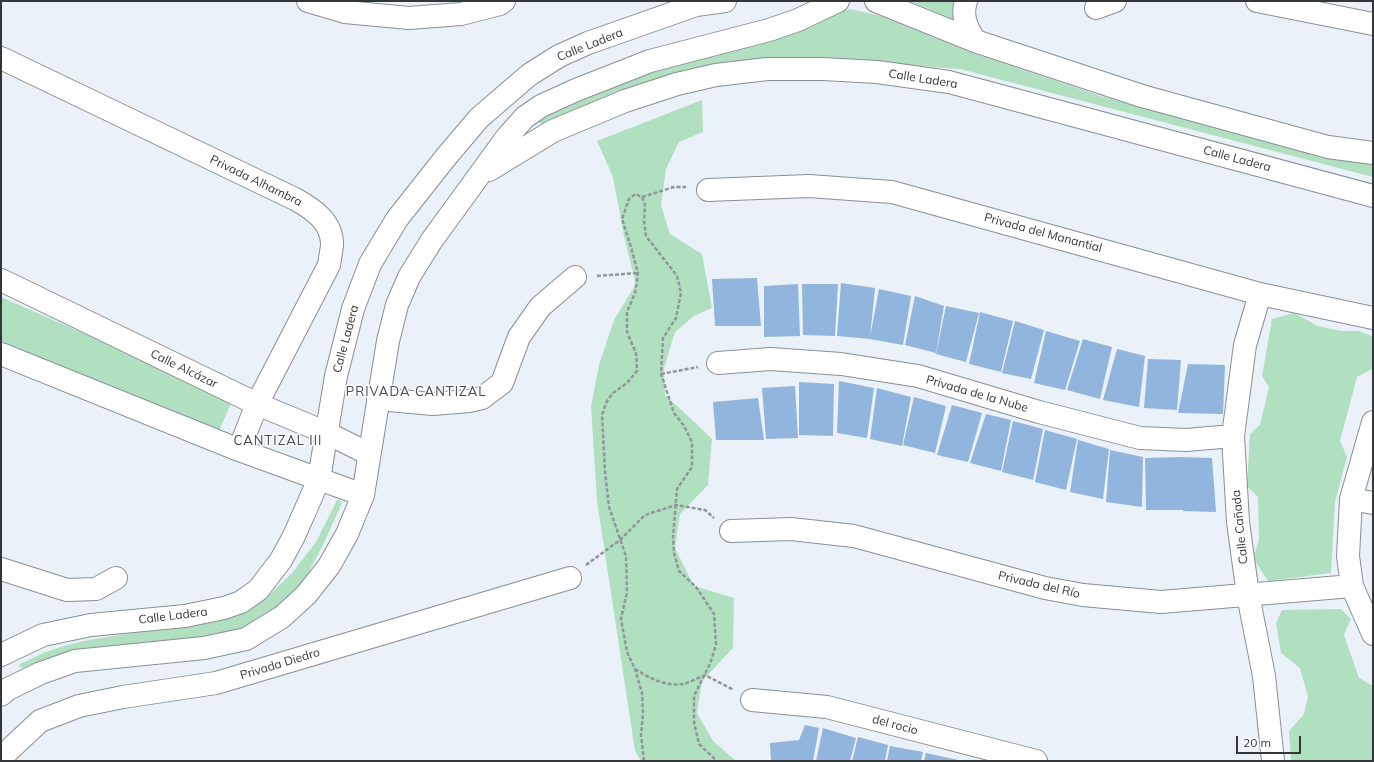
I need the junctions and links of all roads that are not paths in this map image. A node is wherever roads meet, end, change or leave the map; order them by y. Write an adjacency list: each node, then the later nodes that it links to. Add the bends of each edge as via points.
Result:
1 (308, 1): 2 (street, via 345,12 409,18 462,14)
2 (504, 1)
3 (725, 1): 8 (street, Calle Ladera)
4 (838, 1): 13 (street, Calle Ladera, via 798,20 769,30 650,61 541,106 507,137)
5 (876, 1): 10 (street)
6 (966, 1): 10 (street, via 964,18)
7 (1257, 1): 9 (street)
8 (697, 3): 25 (street, Calle Ladera, via 559,56 529,75 474,124 397,219 370,264 354,309 336,376)
9 (1373, 24)
10 (975, 42): 12 (street, via 1142,96 1328,147)
11 (1, 58): 23 (street, Privada Alhambra, via 295,199 312,208 325,222 332,245 329,265)
12 (1373, 153)
13 (481, 175): 15 (street, Calle Ladera, via 553,131 625,101 677,84 716,75 767,69 823,69 877,72 949,82); 22 (street, Calle Ladera, via 432,240 409,277 397,305)
14 (708, 190): 18 (street, Privada del Manantial, via 809,186 892,192)
15 (1373, 196)
16 (575, 277): 22 (street, via 540,306 519,337 502,383 482,398 434,404)
17 (1, 280): 23 (street, Calle Alcázar)
18 (1260, 294): 19 (street, Privada del Manantial); 26 (street, Calle Cañada, via 1245,345)
19 (1373, 318)
20 (1, 354): 27 (street)
21 (718, 363): 26 (street, Privada de la Nube, via 771,359 841,364 918,376 1039,412 1140,438 1186,440)
22 (378, 399): 28 (street, Calle Ladera)
23 (257, 404): 25 (street, Calle Alcázar); 27 (street, Privada Alhambra)
24 (1373, 422): 31 (street)
25 (327, 433): 28 (street, Calle Alcázar); 29 (street, Calle Ladera)
26 (1233, 436): 38 (street, Calle Cañada, via 1238,522)
27 (239, 450): 29 (street)
28 (369, 454): 30 (street, Calle Ladera)
29 (319, 480): 30 (street); 40 (street, Calle Ladera, via 281,560 258,590 241,602 185,616 91,625 43,635)
30 (363, 495): 41 (street, Calle Ladera, via 347,534 329,566 306,595 282,617 246,639 204,648 75,662)
31 (1351, 499): 32 (street); 37 (street, via 1348,556)
32 (1373, 502)
33 (731, 531): 38 (street, Privada del Río, via 791,529 854,536 1045,588 1083,595 1161,602)
34 (1, 569): 35 (street, via 67,590 96,589)
35 (116, 578)
36 (570, 578): 43 (street, Privada Diedro, via 216,683 79,706 40,721)
37 (1352, 586): 38 (street, Privada del Río); 39 (street)
38 (1248, 595): 45 (street, Calle Cañada, via 1264,676)
39 (1373, 634)
40 (1, 655)
41 (3, 688)
42 (752, 700): 44 (street, del rocio, via 826,707)
43 (1, 759)
44 (1036, 761)
45 (1273, 761)

